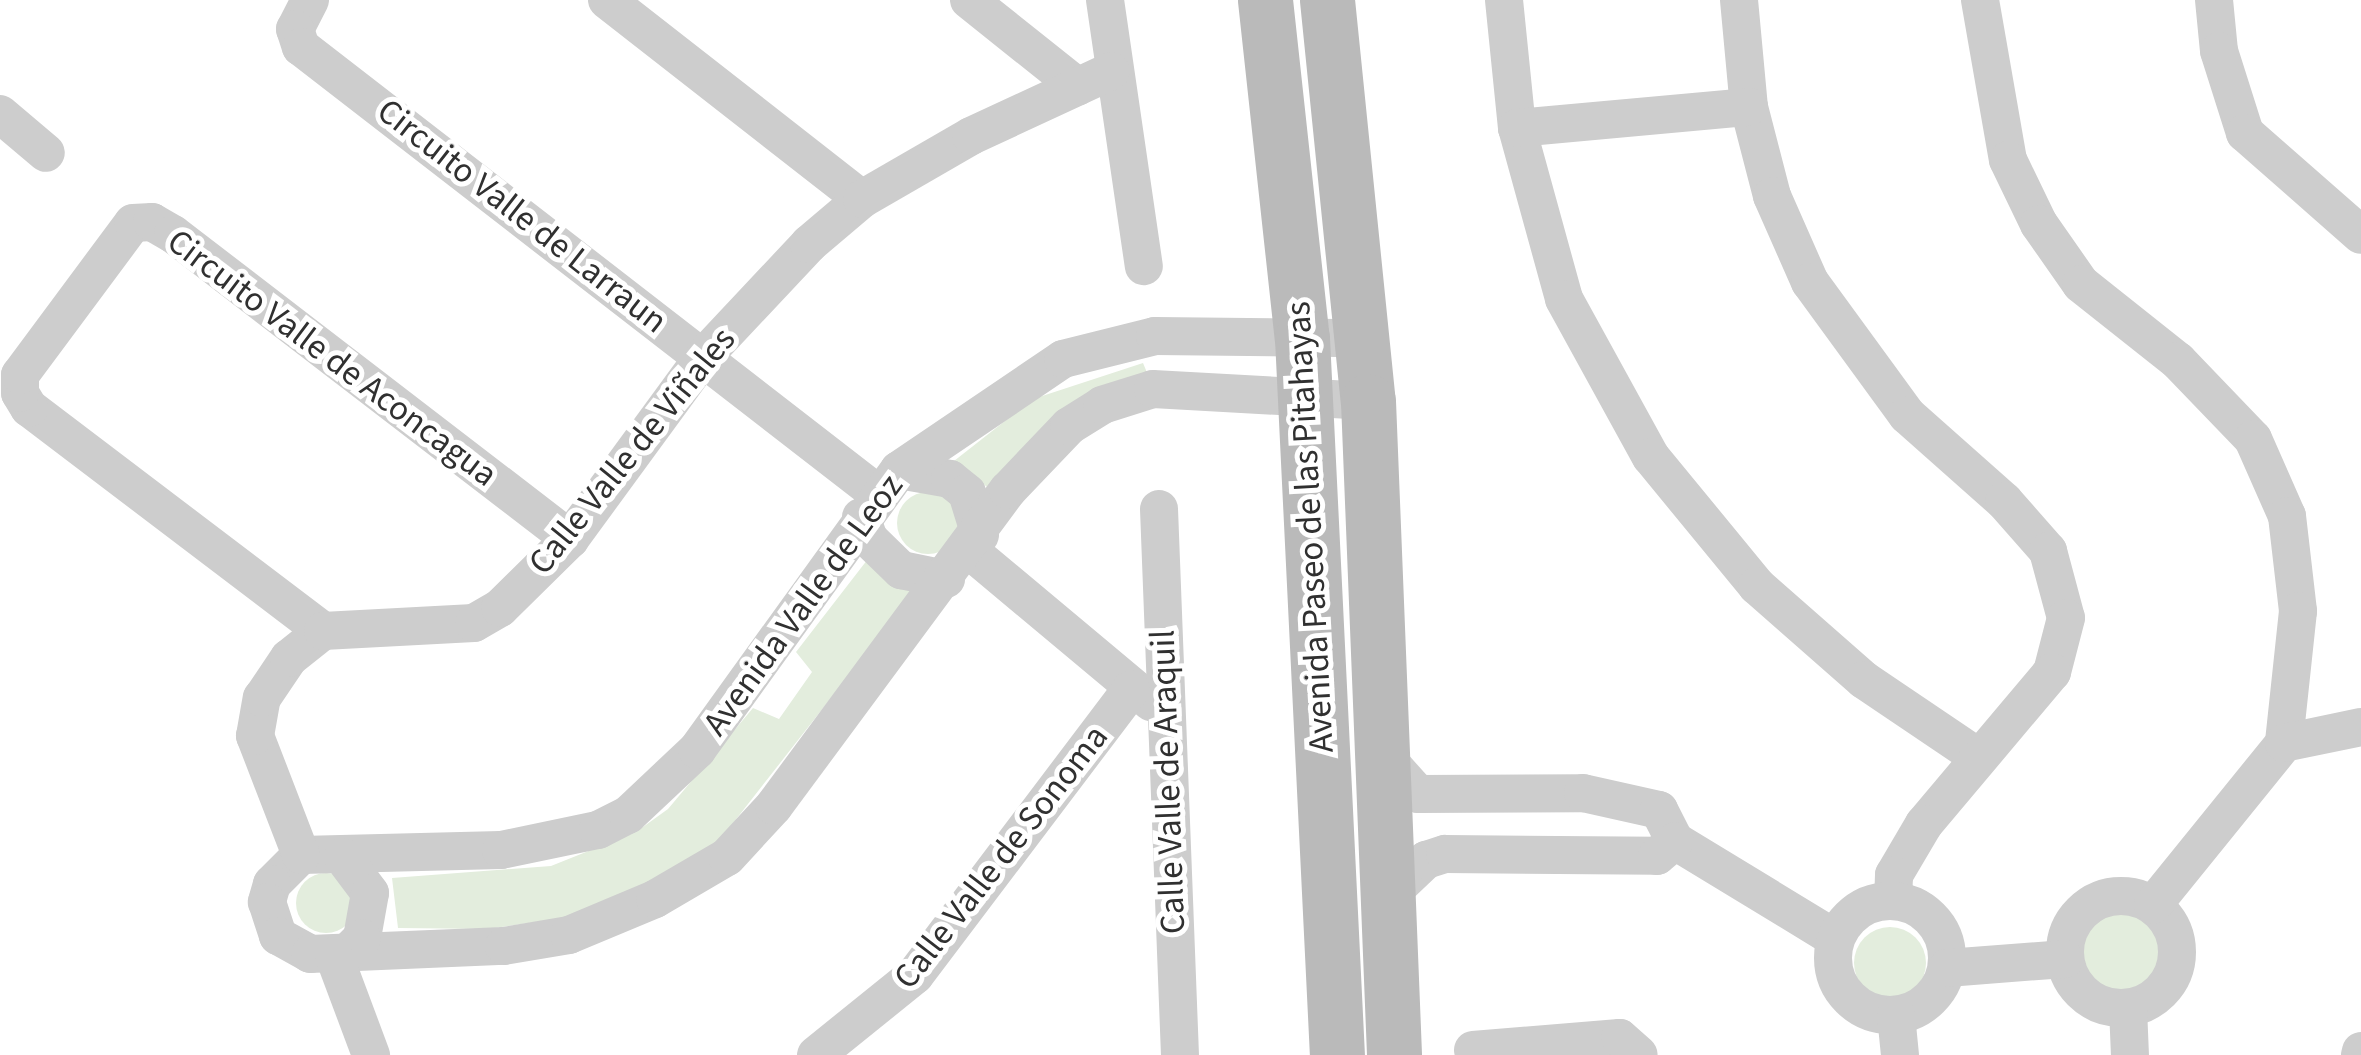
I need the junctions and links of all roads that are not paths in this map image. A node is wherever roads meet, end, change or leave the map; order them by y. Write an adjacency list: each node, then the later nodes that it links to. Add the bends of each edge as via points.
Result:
1 (310, 0): 22 (street, Circuito Valle de Larraun, via 295,28 302,46)
2 (607, 0): 16 (street)
3 (969, 0): 11 (street)
4 (1105, 0): 11 (street)
5 (1265, 0): 20 (street, Avenida Paseo de las Pitahayas)
6 (1328, 0): 21 (street, Avenida Paseo de las Pitahayas)
7 (1504, 0): 14 (street)
8 (1738, 0): 12 (street)
9 (1980, 0): 34 (street, via 2008,160 2039,224 2081,284 2178,361 2253,439 2287,516 2298,611)
10 (2214, 0): 17 (street, via 2218,51 2246,133)
11 (1095, 79): 16 (street, Calle Valle de Viñales, via 971,136); 18 (street)
12 (1749, 107): 14 (street); 36 (street, via 1772,196 1810,282 1907,415 2004,501 2048,551 2066,618 2052,672)
13 (0, 114): 15 (street)
14 (1517, 128): 36 (street, via 1564,300 1651,457 1756,586 1864,680)
15 (46, 152)
16 (862, 199): 22 (street, Calle Valle de Viñales, via 809,244)
17 (2361, 235)
18 (1144, 266)
19 (1155, 336): 20 (street, Avenida Valle de Leoz); 23 (street); 26 (street, Avenida Valle de Leoz, via 1063,359)
20 (1302, 338): 21 (street, Avenida Valle de Leoz); 24 (street, Avenida Paseo de las Pitahayas)
21 (1364, 338): 25 (street, Avenida Paseo de las Pitahayas)
22 (704, 356): 26 (street, Circuito Valle de Larraun); 28 (street, Calle Valle de Viñales)
23 (1153, 389): 24 (street); 29 (street, via 1102,405 1069,426 1008,490)
24 (1306, 395): 25 (street); 56 (street, Avenida Paseo de las Pitahayas)
25 (1368, 400): 35 (street, Avenida Paseo de las Pitahayas)
26 (879, 494): 29 (street, Circuito Valle de Larraun, via 950,479 972,503); 29 (street, Circuito Valle de Larraun, via 869,539 901,570); 41 (street, Avenida Valle de Leoz, via 778,646 696,750 628,815 598,830 501,850)
27 (1158, 509): 32 (street, Calle Valle de Araquil)
28 (570, 539): 30 (street, Calle Valle de Viñales, via 500,608 474,623); 30 (street, Circuito Valle de Aconcagua, via 173,234 152,222 132,223 20,376 20,392 29,408)
29 (965, 554): 31 (street, Circuito Valle de Larraun); 46 (street, via 774,806 727,857 654,899 568,935 504,946)
30 (323, 631): 40 (street, via 288,658 262,698 255,736)
31 (1131, 689): 32 (street, Circuito Valle de Larraun); 54 (street, Calle Valle de Sonoma, via 916,974)
32 (1163, 710): 55 (street, Calle Valle de Araquil)
33 (2361, 727): 34 (street)
34 (2284, 744): 44 (street)
35 (1384, 756): 37 (street, via 1418,794); 42 (street, Avenida Paseo de las Pitahayas)
36 (1978, 757): 43 (street, via 1924,824 1894,876)
37 (1583, 793): 38 (street, via 1659,810); 39 (street)
38 (1675, 841): 39 (street, via 1657,856); 45 (street)
39 (1586, 851): 42 (street, via 1446,854 1426,860)
40 (301, 856): 41 (street, Avenida Valle de Leoz); 46 (street, via 272,884 270,920 292,948)
41 (343, 857): 46 (street, via 370,893 366,927)
42 (1387, 897): 57 (street, Avenida Paseo de las Pitahayas)
43 (1892, 900): 45 (street, via 1848,918); 48 (street, via 1916,906 1935,922 1946,944)
44 (2154, 905): 47 (street, via 2122,896 2090,904 2066,938); 49 (street, via 2170,921 2176,966 2150,1001)
45 (1836, 939): 50 (street, via 1837,979 1848,996 1864,1009)
46 (340, 955): 53 (street)
47 (2065, 959): 48 (street); 49 (street, via 2085,996)
48 (1947, 968): 50 (street, via 1924,1006)
49 (2128, 1008): 60 (street)
50 (1896, 1015): 59 (street)
51 (1557, 1049): 52 (street); 58 (street, via 1620,1038)
52 (1474, 1050)
53 (370, 1055)
54 (816, 1055)
55 (1180, 1055)
56 (1337, 1055)
57 (1394, 1055)
58 (1640, 1055)
59 (1900, 1055)
60 (2130, 1055)

